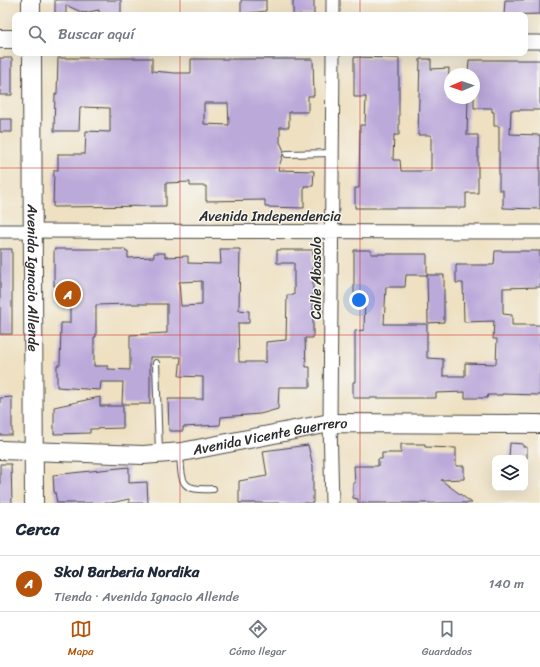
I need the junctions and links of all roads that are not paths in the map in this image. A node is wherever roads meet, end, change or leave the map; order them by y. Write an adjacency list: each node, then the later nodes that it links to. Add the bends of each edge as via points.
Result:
1 (31, 0): 3 (street)
2 (333, 0): 4 (street)
3 (31, 12)
4 (333, 12)
5 (0, 39): 6 (street)
6 (12, 39)
7 (528, 42): 8 (street)
8 (540, 42)
9 (32, 56): 14 (street, Avenida Ignacio Allende)
10 (333, 56): 11 (street, Calle Abasolo)
11 (332, 153): 12 (lane); 15 (street, Calle Abasolo)
12 (287, 154)
13 (0, 231): 14 (street, Avenida Independencia)
14 (33, 231): 15 (street, Avenida Independencia); 21 (street, Avenida Ignacio Allende)
15 (332, 232): 16 (street, Avenida Independencia); 18 (street, Calle Abasolo)
16 (540, 232)
17 (156, 364): 23 (lane)
18 (330, 423): 19 (street, Avenida Vicente Guerrero); 22 (street, Avenida Vicente Guerrero); 26 (street, Calle Abasolo)
19 (540, 424)
20 (0, 450): 21 (street, Avenida Vicente Guerrero)
21 (33, 450): 23 (street, Avenida Vicente Guerrero); 25 (street, Avenida Ignacio Allende)
22 (179, 452): 23 (street, Avenida Vicente Guerrero); 24 (lane, via 185,484 194,489)
23 (159, 454)
24 (213, 489)
25 (34, 503)
26 (332, 503)

